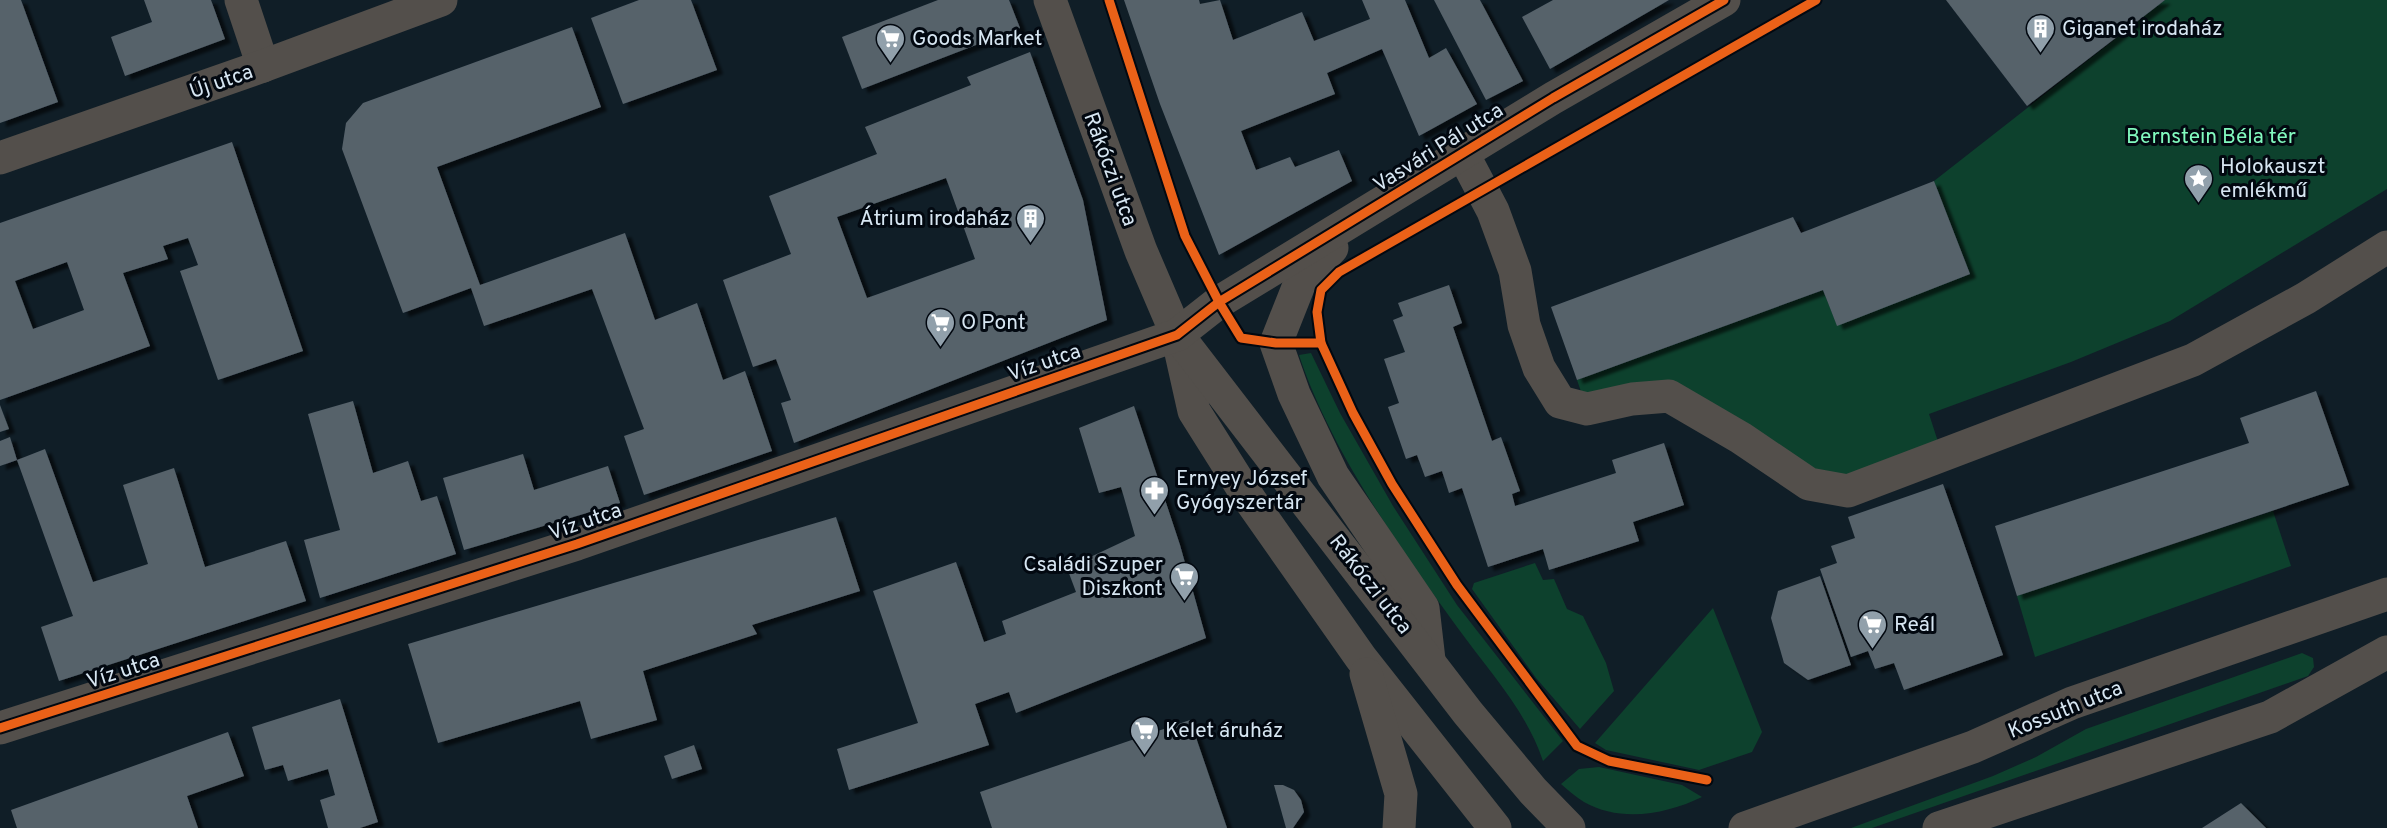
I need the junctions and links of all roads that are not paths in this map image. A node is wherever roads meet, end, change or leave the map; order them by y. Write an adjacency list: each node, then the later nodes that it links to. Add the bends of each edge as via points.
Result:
1 (241, 0): 5 (street)
2 (441, 0): 5 (street, Új utca)
3 (1050, 0): 10 (street, Rákóczi utca, via 1141,251)
4 (1724, 0): 6 (street, Vasvári Pál utca)
5 (263, 66): 7 (street, Új utca)
6 (1463, 154): 8 (street, Vasvári Pál utca); 9 (street, via 1500,229 1515,271 1524,325 1539,368 1560,402 1587,409 1669,396 1809,484 1848,491 2193,360 2306,298)
7 (0, 158)
8 (1382, 203): 10 (street, Vasvári Pál utca, via 1219,302); 14 (street, via 1328,250 1301,280 1276,343 1294,394 1334,477 1423,608)
9 (2387, 247)
10 (1177, 335): 13 (street, Rákóczi utca, via 1194,411 1250,500); 14 (street, Rákóczi utca); 15 (street, Víz utca, via 577,544)
11 (2387, 594): 19 (street, Kossuth utca, via 2073,703 1973,747)
12 (2387, 652): 20 (street, via 2270,717)
13 (1361, 658): 16 (street, via 1401,794); 17 (street, Rákóczi utca)
14 (1429, 660): 18 (street, Rákóczi utca, via 1526,783)
15 (0, 728)
16 (1399, 828)
17 (1495, 828)
18 (1569, 828)
19 (1744, 828)
20 (1939, 828)

